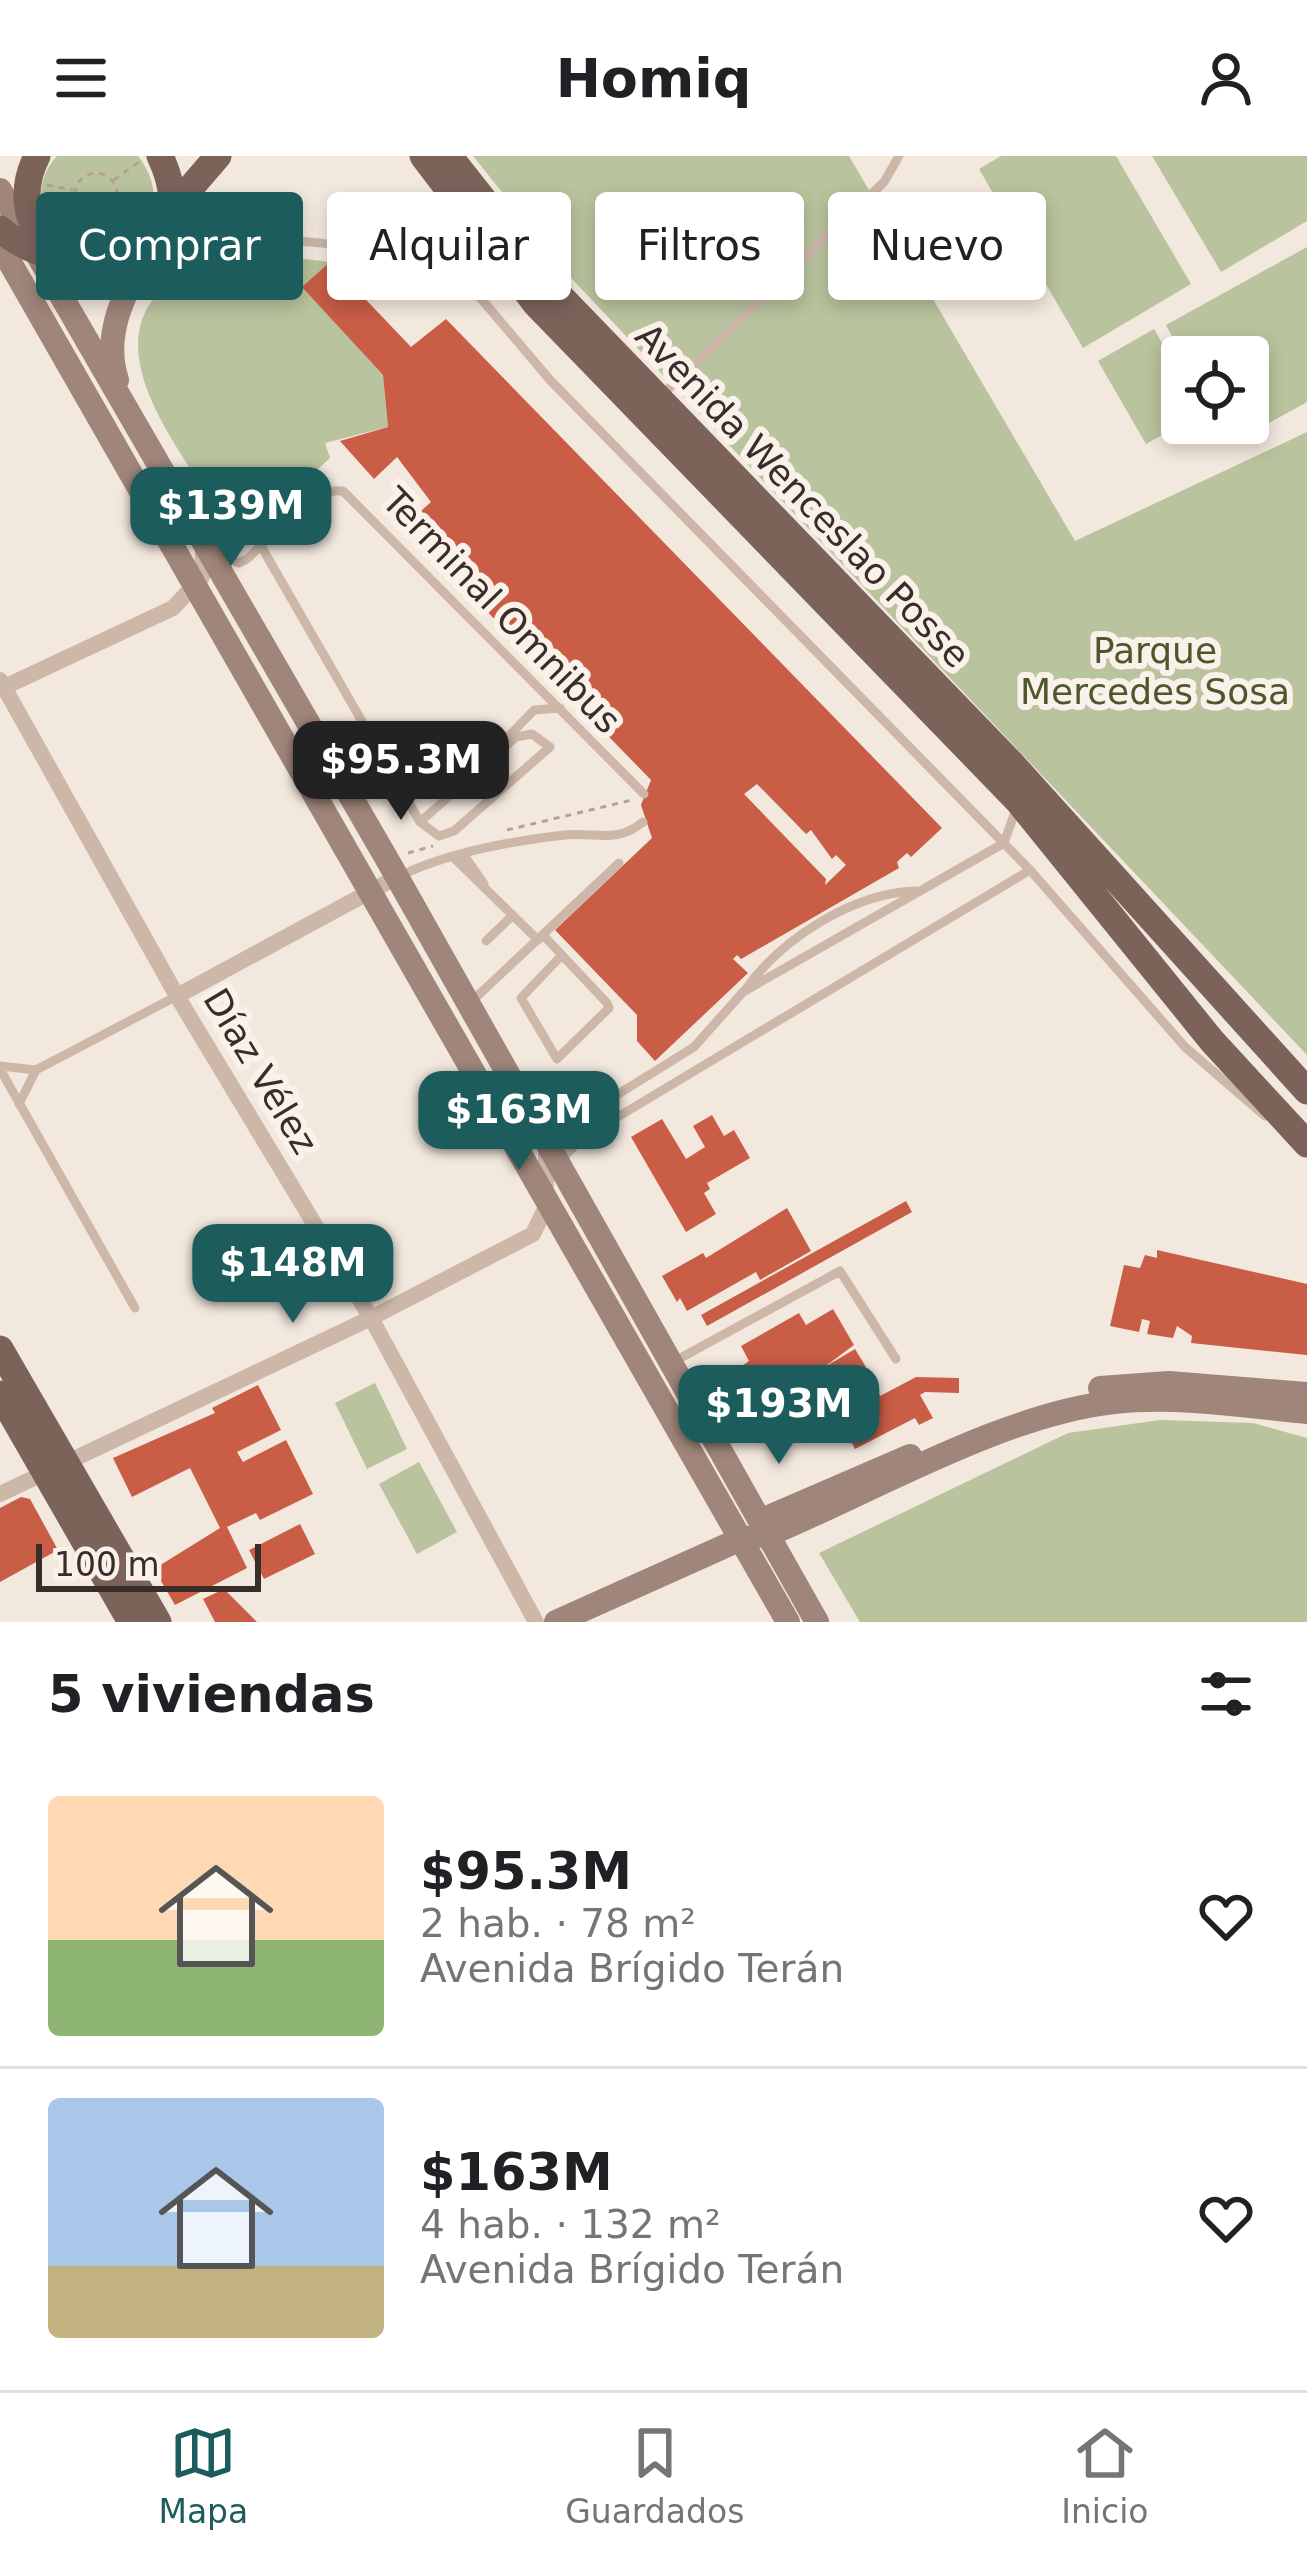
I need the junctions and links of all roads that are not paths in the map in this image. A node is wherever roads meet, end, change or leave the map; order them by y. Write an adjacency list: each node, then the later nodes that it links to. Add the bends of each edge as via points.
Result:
1 (218, 156): 8 (main road)
2 (423, 156): 9 (main road)
3 (448, 156): 14 (main road, Avenida Wenceslao Posse, via 548,281)
4 (899, 156): 14 (lane, via 884,182)
5 (150, 158): 7 (main road, via 168,176)
6 (19, 183): 10 (main road); 10 (main road, via 30,219)
7 (165, 192)
8 (189, 192)
9 (450, 192)
10 (18, 247): 15 (main road); 18 (main road)
11 (124, 300): 15 (main road, via 110,345)
12 (483, 300): 28 (lane, via 550,380)
13 (536, 300): 25 (main road)
14 (659, 397): 44 (main road, Avenida Wenceslao Posse, via 1012,764)
15 (132, 422): 16 (main road)
16 (202, 540): 17 (lane, via 239,563); 18 (street, via 206,563); 31 (main road)
17 (261, 546): 22 (lane, Terminal Omnibus, via 314,496 344,491); 26 (lane)
18 (197, 584): 19 (street); 20 (main road)
19 (173, 608): 20 (street, via 202,612); 21 (street)
20 (222, 629): 34 (main road)
21 (2, 685): 40 (street, Díaz Vélez)
22 (560, 708): 23 (lane, via 534,710); 24 (lane, Terminal Omnibus)
23 (503, 745): 26 (lane); 26 (lane, via 532,734 550,747 454,831 439,836)
24 (644, 794)
25 (1018, 800): 28 (lane); 47 (main road)
26 (420, 822)
27 (643, 822): 29 (lane, via 608,839 569,834)
28 (1004, 843): 32 (lane); 33 (lane)
29 (459, 856): 31 (lane); 35 (lane)
30 (619, 863): 36 (lane)
31 (401, 866): 34 (street); 41 (main road)
32 (1030, 870): 47 (lane, via 1185,1047); 48 (lane, via 580,1139)
33 (922, 890): 39 (lane); 39 (lane, via 862,901 777,951)
34 (370, 892): 40 (street); 49 (main road)
35 (513, 914): 36 (lane); 37 (lane)
36 (540, 938): 38 (lane); 41 (lane)
37 (486, 941)
38 (562, 955): 38 (lane, via 610,1013 556,1058 521,998)
39 (743, 992): 46 (lane, via 694,1047)
40 (177, 996): 43 (lane); 51 (street, Díaz Vélez)
41 (468, 1005): 46 (main road)
42 (0, 1068): 43 (lane); 45 (lane)
43 (36, 1070): 45 (lane)
44 (1307, 1090)
45 (20, 1104): 50 (lane)
46 (546, 1139): 48 (main road); 49 (street)
47 (1307, 1146)
48 (559, 1164): 54 (main road)
49 (546, 1207): 51 (street, via 532,1234); 65 (main road)
50 (135, 1308)
51 (371, 1318): 61 (street); 70 (street, Díaz Vélez)
52 (0, 1349): 61 (main road)
53 (896, 1359): 54 (lane, via 840,1271)
54 (670, 1364): 59 (main road)
55 (808, 1388): 59 (lane)
56 (0, 1394): 61 (main road)
57 (1307, 1394): 63 (main road, via 1147,1383 1072,1393 996,1419)
58 (1307, 1412): 63 (main road, via 1145,1400 1075,1408)
59 (712, 1436): 60 (main road)
60 (728, 1463): 63 (main road, via 771,1497); 64 (main road)
61 (53, 1466): 62 (street); 68 (main road); 69 (main road)
62 (0, 1494)
63 (827, 1501): 64 (main road); 66 (main road, via 796,1544)
64 (766, 1527): 65 (main road); 66 (main road)
65 (741, 1539): 66 (main road); 67 (main road)
66 (805, 1617)
67 (565, 1620)
68 (131, 1622)
69 (158, 1622)
70 (536, 1622)

